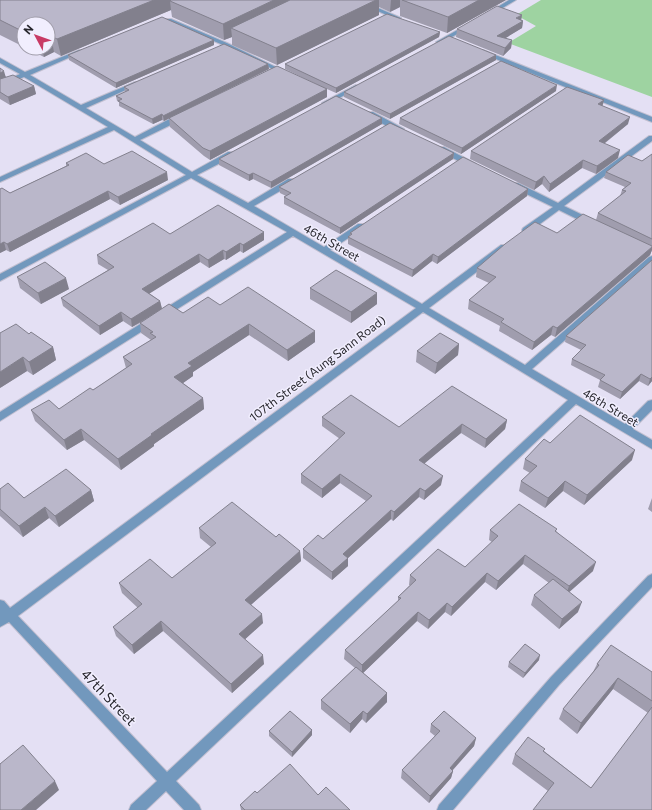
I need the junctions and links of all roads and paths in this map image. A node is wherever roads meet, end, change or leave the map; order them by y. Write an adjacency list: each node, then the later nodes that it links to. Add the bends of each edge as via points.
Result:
1 (355, 0): 5 (street)
2 (513, 0): 6 (street)
3 (403, 10): 5 (street)
4 (166, 16): 16 (street)
5 (386, 16): 7 (street)
6 (481, 19)
7 (404, 21)
8 (474, 22): 10 (street)
9 (439, 34): 10 (street)
10 (452, 39): 11 (street)
11 (434, 45)
12 (90, 47): 15 (street)
13 (476, 49): 24 (street, via 565,89)
14 (0, 60): 15 (street, 46th Street)
15 (24, 74): 19 (street); 20 (street, 46th Street)
16 (291, 76)
17 (145, 79): 20 (street)
18 (364, 82): 21 (street)
19 (0, 86)
20 (80, 108): 25 (street, 46th Street)
21 (316, 108)
22 (363, 110): 26 (street)
23 (189, 113): 28 (street)
24 (652, 120)
25 (114, 127): 28 (street, 46th Street); 34 (street)
26 (409, 133)
27 (652, 138): 37 (street)
28 (134, 140): 32 (street, 46th Street)
29 (436, 146): 31 (street)
30 (240, 149): 32 (street)
31 (482, 169)
32 (191, 175): 36 (street, 46th Street); 45 (street)
33 (295, 179): 36 (street)
34 (0, 180)
35 (510, 183): 37 (street)
36 (248, 206): 40 (street, 46th Street)
37 (558, 207): 39 (street); 41 (street)
38 (370, 220): 43 (street)
39 (594, 224)
40 (293, 232): 43 (street, 46th Street); 50 (street)
41 (520, 234)
42 (508, 243): 46 (street, 107th Street (Aung Sann Road))
43 (324, 251): 46 (street, 46th Street)
44 (652, 260): 47 (street)
45 (0, 278)
46 (421, 307): 47 (street, 46th Street); 55 (street, 107th Street (Aung Sann Road))
47 (526, 369): 48 (street, 46th Street)
48 (575, 399): 51 (street, 46th Street); 56 (street)
49 (652, 404): 51 (street)
50 (0, 417)
51 (626, 430): 52 (street, 46th Street)
52 (652, 445)
53 (652, 579): 59 (street, via 555,681)
54 (0, 605): 55 (street, 47th Street)
55 (5, 618): 56 (street, 47th Street)
56 (167, 781): 57 (street); 58 (street, 47th Street)
57 (136, 810)
58 (194, 810)
59 (444, 810)

